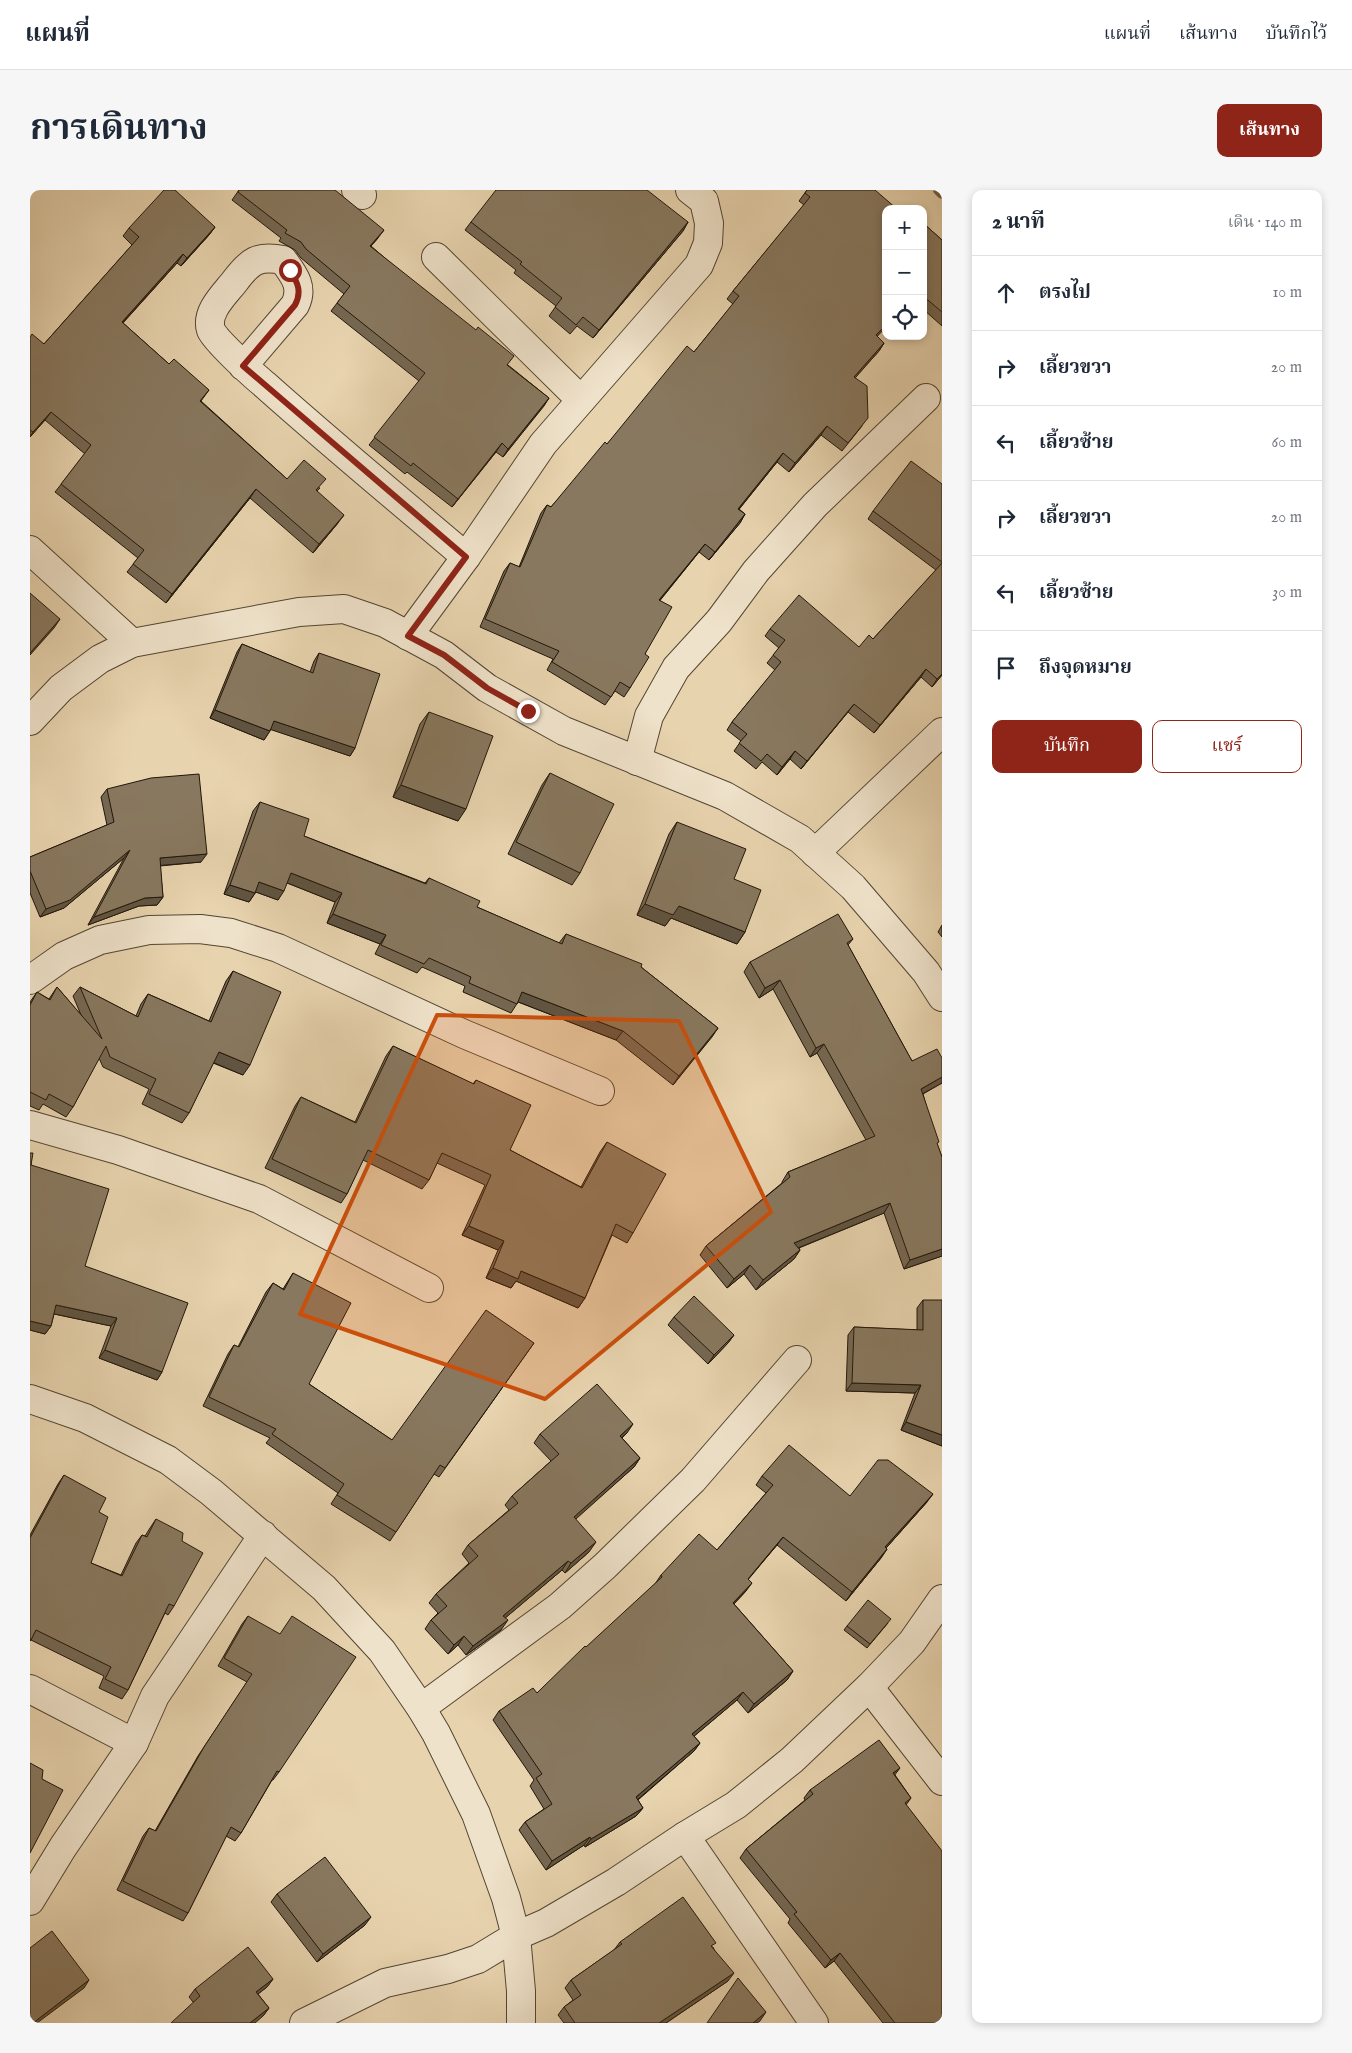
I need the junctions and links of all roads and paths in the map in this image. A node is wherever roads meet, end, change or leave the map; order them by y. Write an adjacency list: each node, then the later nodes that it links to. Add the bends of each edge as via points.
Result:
1 (690, 190): 5 (street, via 704,200 709,223 708,243 699,265)
2 (436, 257): 5 (street)
3 (243, 366): 7 (street)
4 (926, 398): 12 (street, via 815,505 676,668 650,716)
5 (582, 400): 7 (street, via 543,444)
6 (30, 550): 9 (street)
7 (466, 557): 8 (street)
8 (408, 636): 9 (street, via 385,623 344,609 299,612); 12 (street, via 444,655 487,688 556,727)
9 (132, 643): 10 (street, via 100,658 61,688)
10 (30, 721)
11 (942, 732): 13 (street)
12 (637, 761): 13 (street, via 725,796 800,839)
13 (815, 853): 15 (street, via 853,887 926,972)
14 (30, 980): 16 (street, via 64,956 100,940 149,930 200,929 231,933 278,948 464,1034)
15 (942, 997)
16 (600, 1091)
17 (30, 1125): 18 (street, via 118,1150 259,1199)
18 (429, 1288)
19 (797, 1360): 25 (street, via 693,1480 605,1566 560,1606)
20 (30, 1399): 21 (street, via 85,1418 168,1460)
21 (263, 1535): 25 (street, via 324,1588 382,1652); 26 (street, via 155,1696)
22 (942, 1599): 23 (street, via 912,1642)
23 (869, 1687): 27 (street); 28 (street, via 792,1760 736,1805)
24 (30, 1689): 26 (street)
25 (421, 1708): 30 (street, via 476,1814)
26 (134, 1743): 29 (street)
27 (942, 1781)
28 (685, 1836): 30 (street, via 616,1882 546,1923); 33 (street)
29 (30, 1901)
30 (516, 1936): 31 (street, via 478,1959 448,1970 385,1983); 32 (street)
31 (304, 2023)
32 (521, 2023)
33 (814, 2023)

